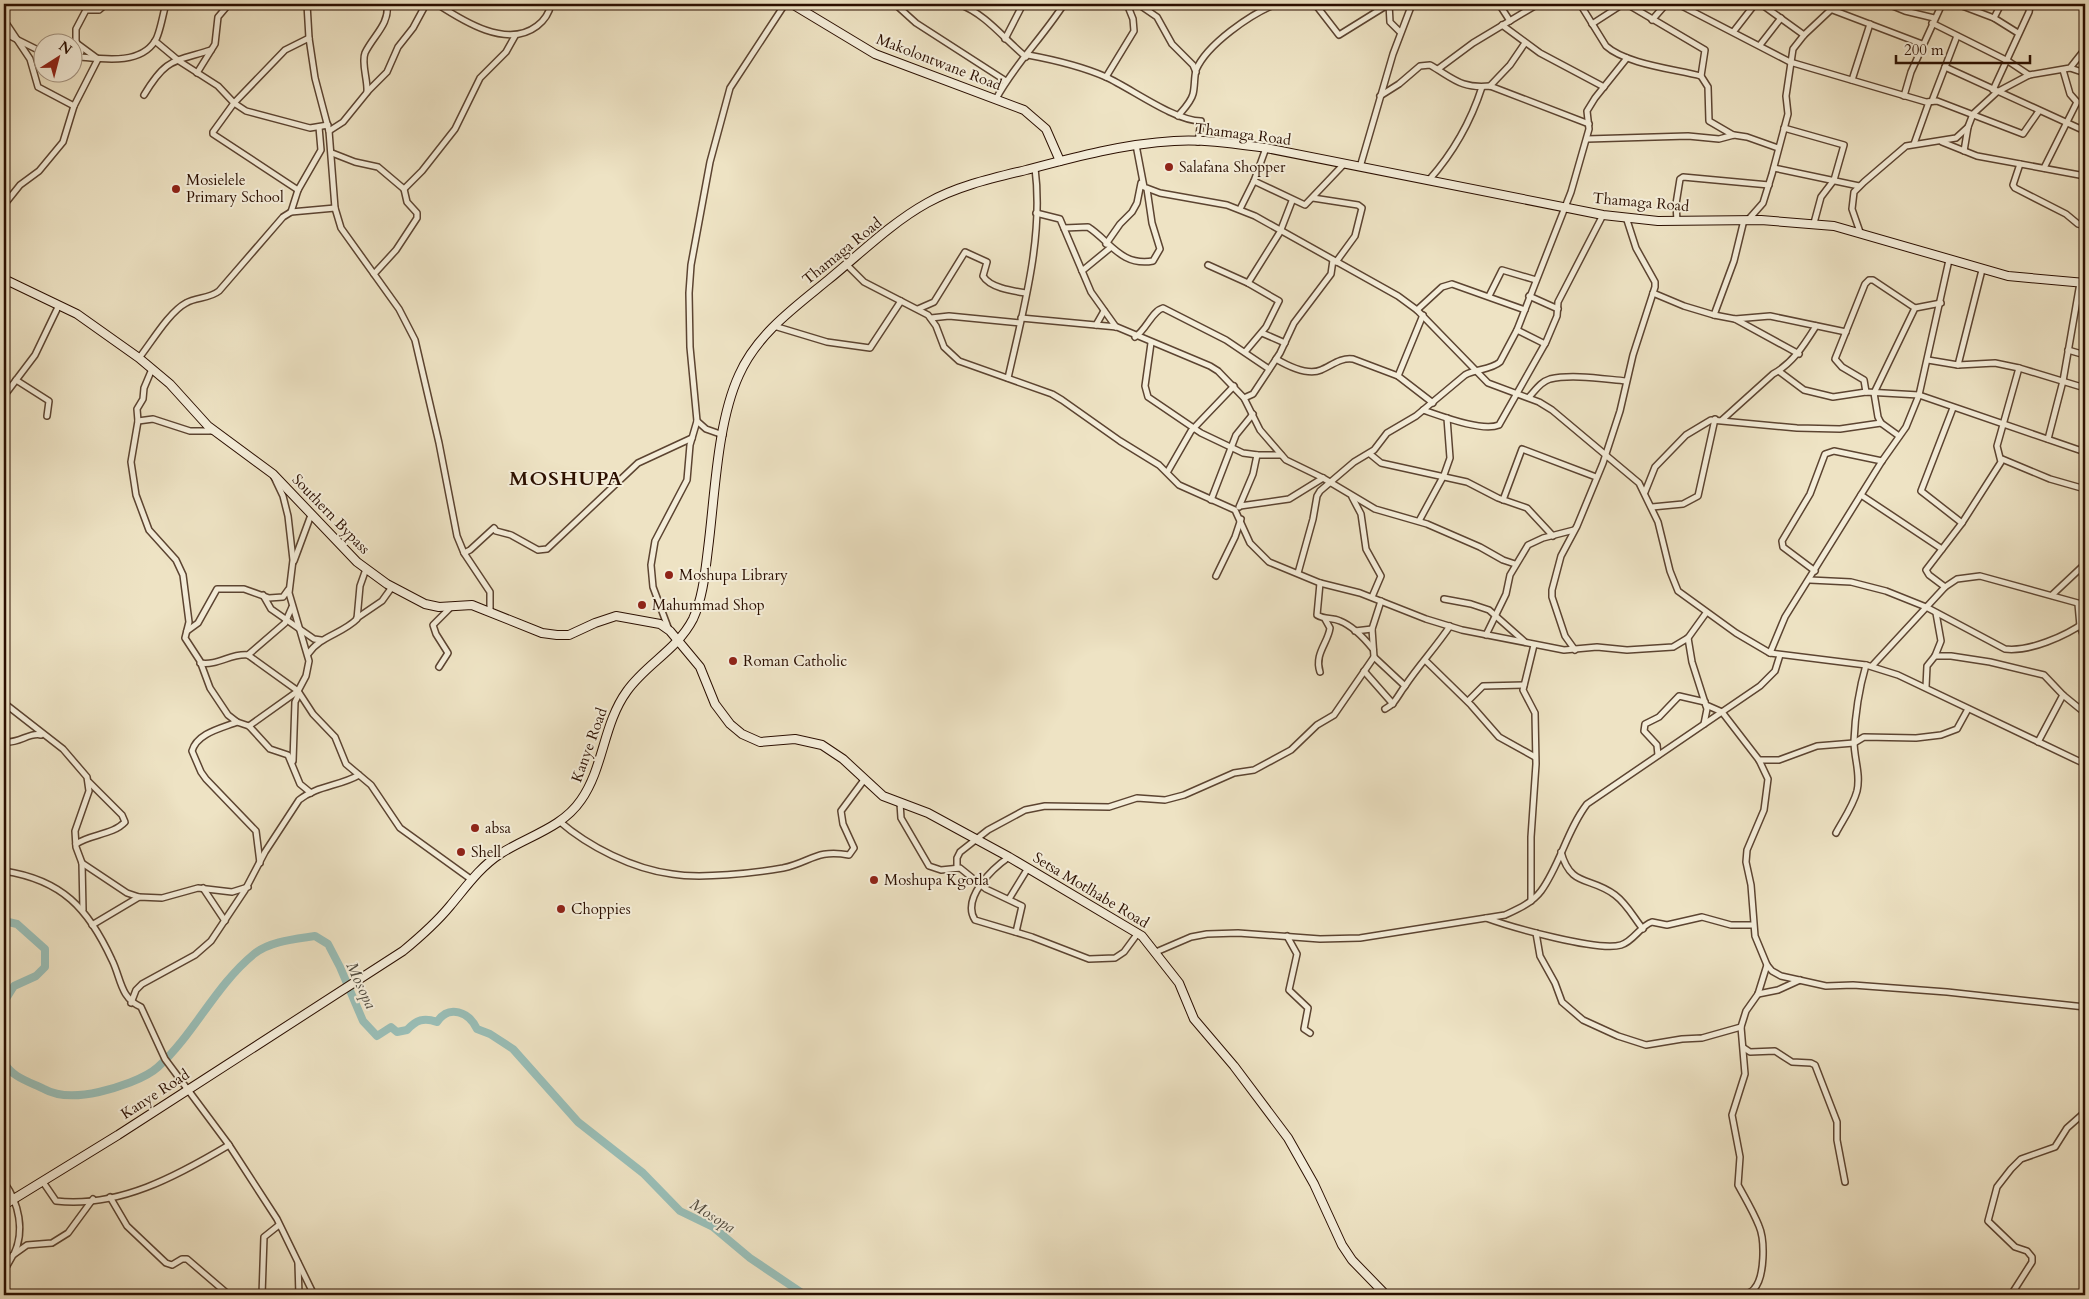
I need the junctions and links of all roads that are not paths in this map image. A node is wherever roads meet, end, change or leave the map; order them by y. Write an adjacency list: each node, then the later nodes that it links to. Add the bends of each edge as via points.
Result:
1 (106, 4): 49 (street, via 99,10 84,12)
2 (166, 4): 59 (street)
3 (228, 4): 66 (street, via 218,17)
4 (307, 4): 57 (street)
5 (387, 4): 90 (street, via 386,20 364,56)
6 (426, 4): 90 (street, via 398,47 388,72)
7 (437, 4): 54 (street, via 482,28)
8 (551, 4): 54 (street, via 543,21 532,30)
9 (785, 4): 229 (street, via 730,88 710,162 691,265 690,348)
10 (792, 4): 94 (main road, Makolontwane Road, via 875,54)
11 (895, 4): 85 (street, via 916,23)
12 (959, 4): 58 (street, via 982,15)
13 (1023, 4): 58 (street)
14 (1064, 4): 67 (street)
15 (1126, 4): 83 (street, via 1134,19 1134,31)
16 (1138, 4): 79 (street, via 1157,17 1172,44)
17 (1248, 4): 37 (street)
18 (1276, 4): 37 (street)
19 (1315, 4): 20 (street, via 1339,35)
20 (1389, 4): 50 (street, via 1390,22)
21 (1412, 4): 50 (street)
22 (1499, 4): 44 (street)
23 (1538, 4): 44 (street)
24 (1580, 4): 45 (street)
25 (1625, 4): 36 (street); 42 (street)
26 (1666, 4): 42 (street)
27 (1678, 4): 48 (street)
28 (1755, 4): 48 (street)
29 (1761, 4): 39 (street)
30 (1837, 4): 38 (street)
31 (1888, 4): 43 (street)
32 (1942, 4): 43 (street)
33 (1957, 4): 40 (street)
34 (2001, 4): 40 (street)
35 (2027, 4): 52 (street, via 2030,9)
36 (1616, 6): 45 (street)
37 (1264, 9): 79 (street, via 1215,44)
38 (1830, 9): 46 (street); 53 (street)
39 (1781, 18): 53 (street); 62 (street)
40 (1994, 18): 52 (street)
41 (4, 20): 56 (street)
42 (1652, 20): 82 (street, via 1705,50)
43 (1933, 20): 55 (street); 61 (street)
44 (1510, 21): 47 (street)
45 (1592, 24): 69 (street, via 1606,46)
46 (1870, 24): 61 (street); 84 (street)
47 (1502, 25): 60 (street); 76 (street)
48 (1734, 31): 62 (street)
49 (76, 32)
50 (1400, 32): 92 (street)
51 (4, 33): 56 (street)
52 (2018, 33): 72 (street)
53 (1804, 35): 73 (street, via 1793,49)
54 (516, 36): 132 (street, via 506,52 480,78 455,129 422,172)
55 (1957, 36): 72 (street); 74 (street)
56 (15, 38): 63 (street); 97 (street, via 30,59 38,87)
57 (309, 38): 96 (street, via 285,50); 105 (street, via 315,78)
58 (1004, 39): 67 (street)
59 (155, 41): 70 (street, via 136,57); 71 (street)
60 (1525, 43): 86 (street); 88 (street)
61 (1922, 44): 93 (street)
62 (1760, 45): 73 (street)
63 (32, 47)
64 (82, 48): 70 (street)
65 (2085, 49): 75 (street)
66 (212, 50): 71 (street); 78 (street)
67 (1027, 56): 83 (street, via 1078,66); 85 (street)
68 (82, 57): 70 (street)
69 (1627, 58): 82 (street); 88 (street)
70 (98, 59): 97 (street)
71 (179, 61): 78 (street); 91 (street, via 166,64)
72 (2008, 61): 81 (street); 89 (street)
73 (1790, 62): 84 (street); 106 (street, via 1786,96 1788,114)
74 (1945, 67): 89 (street); 95 (street)
75 (2070, 68): 77 (street); 80 (street)
76 (1438, 70): 87 (street, via 1454,81); 92 (street, via 1424,64)
77 (2063, 70): 81 (street); 101 (street, via 2070,94 2077,101)
78 (197, 72): 96 (street)
79 (1196, 72): 100 (street, via 1193,95)
80 (2085, 73)
81 (2029, 75): 89 (street)
82 (1701, 76): 108 (street, via 1708,87 1709,121)
83 (1106, 77): 100 (street)
84 (1852, 80): 93 (street)
85 (1006, 81): 94 (street)
86 (1490, 86): 87 (street); 102 (street)
87 (1482, 87): 126 (street, via 1471,119 1446,160)
88 (1604, 87): 102 (street, via 1588,111)
89 (1995, 91): 98 (street); 99 (street)
90 (367, 93): 105 (street, via 343,122)
91 (144, 95)
92 (1380, 96): 122 (street)
93 (1904, 96): 95 (street)
94 (996, 99): 118 (main road, Makolontwane Road, via 1024,110 1039,121 1052,138)
95 (1931, 101): 99 (street); 112 (street)
96 (234, 103): 103 (street, via 246,112 295,126); 134 (street, via 213,129 213,134)
97 (74, 106): 137 (street, via 63,142 39,172 20,185)
98 (2039, 111): 99 (street, via 2024,134); 101 (street)
99 (1973, 114): 104 (street)
100 (1178, 116): 111 (street, via 1201,121)
101 (2067, 123): 107 (street); 124 (street)
102 (1589, 124): 109 (street)
103 (319, 127): 105 (street); 134 (street, via 321,150)
104 (1968, 127): 110 (street, via 1956,138); 116 (street)
105 (329, 128): 117 (street)
106 (1784, 128): 115 (street); 127 (street, via 1843,144)
107 (2085, 131)
108 (1734, 135): 109 (street, via 1719,139 1688,136); 115 (street)
109 (1587, 139): 139 (street)
110 (1940, 141): 112 (street); 116 (street)
111 (1198, 142): 113 (main road, Thamaga Road, via 1177,140); 114 (main road, Thamaga Road)
112 (1914, 144): 131 (street, via 1901,150)
113 (1136, 145): 118 (main road, Thamaga Road); 129 (street)
114 (1266, 148): 119 (main road, Thamaga Road); 128 (street)
115 (1778, 148): 123 (street)
116 (1964, 151): 120 (street)
117 (332, 153): 132 (street, via 378,167); 138 (street)
118 (1060, 161): 121 (main road, Thamaga Road)
119 (1344, 164): 122 (main road, Thamaga Road); 135 (street)
120 (2020, 164): 124 (street); 148 (street, via 2013,185 2015,188)
121 (1034, 168): 142 (street); 155 (main road, Thamaga Road, via 974,183 926,203)
122 (1360, 168): 126 (main road, Thamaga Road)
123 (1774, 168): 127 (street); 130 (street)
124 (2044, 168): 125 (street)
125 (2085, 176)
126 (1429, 180): 139 (main road, Thamaga Road)
127 (1834, 180): 131 (street); 147 (street, via 1821,197)
128 (1254, 181): 136 (street); 140 (street)
129 (1142, 183): 133 (street); 152 (street, via 1137,203)
130 (1769, 185): 145 (street, via 1760,208); 146 (street, via 1683,177 1678,189)
131 (1859, 186): 151 (street, via 1854,192 1852,209)
132 (404, 189): 159 (street, via 407,202 417,213 417,218 396,250)
133 (1147, 189): 140 (street); 152 (street, via 1160,249 1157,258 1145,262 1124,256)
134 (298, 190): 141 (street)
135 (1313, 198): 136 (street, via 1306,205); 154 (street, via 1362,208 1355,236)
136 (1292, 201): 150 (street)
137 (4, 205)
138 (335, 208): 141 (street); 159 (street, via 341,228)
139 (1564, 208): 143 (main road, Thamaga Road); 161 (street)
140 (1240, 209): 150 (street)
141 (291, 212): 197 (street, via 276,223 219,291 188,302 178,310)
142 (1036, 213): 149 (street, via 1058,218); 164 (street)
143 (1603, 215): 144 (main road, Thamaga Road); 171 (street, via 1574,266)
144 (1626, 217): 146 (main road, Thamaga Road); 165 (street, via 1636,248 1655,282)
145 (1746, 220): 146 (main road, Thamaga Road); 147 (main road, Thamaga Road); 177 (street)
146 (1677, 221)
147 (1814, 223): 151 (main road, Thamaga Road)
148 (2085, 226)
149 (1064, 228): 152 (street, via 1088,227); 158 (street)
150 (1280, 232): 154 (street); 162 (street)
151 (1860, 232): 153 (main road, Thamaga Road)
152 (1108, 246): 158 (street)
153 (1949, 260): 157 (main road, Thamaga Road); 169 (street)
154 (1335, 261): 174 (street); 191 (street, via 1331,274 1294,323)
155 (846, 265): 168 (street, via 864,282); 183 (main road, Thamaga Road)
156 (1208, 265): 162 (street)
157 (1982, 270): 163 (main road, Thamaga Road, via 2036,280); 200 (street)
158 (1082, 271): 176 (street)
159 (374, 274): 268 (street, via 404,316 415,340 438,435 455,526)
160 (4, 279): 170 (main road, Southern Bypass)
161 (1536, 280): 166 (street, via 1502,270); 167 (street)
162 (1248, 283): 188 (street, via 1279,301)
163 (2082, 283): 193 (street)
164 (1026, 293): 173 (street, via 986,280 987,262 965,252 934,302); 181 (street)
165 (1653, 293): 177 (street); 209 (street)
166 (1489, 296): 174 (street, via 1447,284); 175 (street)
167 (1529, 296): 171 (street); 175 (street)
168 (901, 301): 173 (street); 183 (street, via 870,348 827,342)
169 (1941, 303): 172 (street); 199 (street)
170 (59, 305): 197 (main road, Southern Bypass, via 85,319); 208 (street, via 35,355)
171 (1558, 308): 192 (street)
172 (1915, 308): 187 (street, via 1869,280); 214 (street)
173 (918, 309): 179 (street)
174 (1417, 310): 178 (street)
175 (1524, 310): 186 (street)
176 (1104, 311): 182 (street); 185 (street)
177 (1714, 315): 180 (street)
178 (1423, 316): 204 (street); 206 (street)
179 (931, 318): 181 (street, via 949,316); 207 (street, via 951,355 970,366)
180 (1735, 319): 184 (street, via 1770,316); 195 (street)
181 (1020, 321): 182 (street); 207 (street)
182 (1096, 325): 185 (street)
183 (774, 326): 234 (main road, Thamaga Road, via 754,349 739,375)
184 (1816, 326): 187 (street); 195 (street)
185 (1117, 327): 189 (street)
186 (1517, 330): 192 (street); 204 (street, via 1498,364)
187 (1846, 332): 213 (street, via 1835,360 1864,380)
188 (1262, 333): 191 (street); 194 (street)
189 (1135, 337): 190 (street); 194 (street, via 1146,329 1156,311 1163,308 1217,334)
190 (1151, 343): 211 (street, via 1210,366); 232 (street, via 1146,394)
191 (1285, 343): 198 (street)
192 (1545, 344): 215 (street)
193 (2068, 350): 196 (street); 210 (street)
194 (1245, 352): 203 (street)
195 (1798, 354): 205 (street)
196 (2085, 356)
197 (139, 358): 202 (main road, Southern Bypass)
198 (1276, 359): 203 (street); 206 (street, via 1311,372 1350,358)
199 (1928, 360): 200 (street); 216 (street)
200 (1958, 365): 201 (street, via 1995,363)
201 (2019, 368): 210 (street); 231 (street)
202 (152, 369): 228 (street, via 137,409); 233 (main road, Southern Bypass)
203 (1268, 369): 219 (street, via 1253,394)
204 (1474, 370): 215 (street, via 1488,383); 220 (street)
205 (1780, 372): 213 (street, via 1807,392 1837,397); 227 (street)
206 (1398, 376): 220 (street)
207 (1008, 378): 246 (street, via 1052,394)
208 (16, 380): 217 (street); 224 (street, via 49,400)
209 (1626, 381): 218 (street, via 1550,379); 241 (street)
210 (2063, 381): 212 (street); 237 (street)
211 (1234, 386): 219 (street); 232 (street)
212 (2085, 388)
213 (1866, 392): 214 (street)
214 (1874, 393): 216 (street); 230 (street)
215 (1516, 394): 218 (street); 225 (street, via 1496,427)
216 (1919, 395): 221 (street); 235 (street)
217 (4, 396)
218 (1529, 397): 241 (street, via 1552,410)
219 (1244, 398): 223 (street)
220 (1433, 402): 222 (street)
221 (1953, 408): 231 (street); 264 (street, via 1921,491)
222 (1423, 410): 225 (street); 240 (street, via 1387,433)
223 (1252, 414): 238 (street, via 1240,427); 243 (street, via 1260,430)
224 (47, 416)
225 (1448, 418): 248 (street, via 1451,453)
226 (1714, 419): 227 (street); 253 (street, via 1686,435 1660,462 1653,470); 259 (street, via 1698,496 1683,504)
227 (1722, 420): 230 (street, via 1814,428)
228 (138, 421): 233 (street, via 153,419 190,432); 303 (street, via 131,462 136,496 152,536 176,560 183,574 189,622)
229 (697, 421): 234 (street); 236 (street)
230 (1881, 423): 235 (street)
231 (2004, 424): 237 (street); 244 (street, via 1997,449)
232 (1195, 428): 238 (street); 246 (street)
233 (214, 431): 247 (main road, Southern Bypass)
234 (723, 435): 310 (main road, Thamaga Road, via 705,575 694,617)
235 (1899, 436): 245 (street)
236 (692, 438): 268 (street, via 638,463 547,549 538,550 494,528); 304 (street, via 688,480 656,541 651,565 653,587)
237 (2048, 439): 239 (street)
238 (1230, 447): 242 (street); 256 (street)
239 (2085, 452)
240 (1370, 454): 248 (street, via 1385,464); 251 (street, via 1354,462)
241 (1606, 454): 249 (street); 253 (street)
242 (1257, 455): 243 (street); 258 (street)
243 (1281, 455): 250 (street)
244 (2002, 459): 252 (street); 264 (street)
245 (1882, 461): 254 (street); 273 (street, via 1834,451 1825,454 1810,494 1782,541 1783,547)
246 (1168, 471): 256 (street, via 1179,485)
247 (273, 474): 261 (main road, Southern Bypass); 269 (street, via 286,508)
248 (1444, 475): 257 (street, via 1467,482); 263 (street)
249 (1596, 477): 257 (street, via 1522,448); 265 (street)
250 (1323, 478): 251 (street); 258 (street, via 1289,499)
251 (1332, 483): 255 (street); 274 (street, via 1317,496)
252 (2085, 489)
253 (1645, 492): 259 (street)
254 (1861, 495): 267 (street); 273 (street)
255 (1352, 497): 263 (street, via 1382,512); 283 (street, via 1361,514 1366,549 1381,576)
256 (1211, 500): 260 (street)
257 (1503, 500): 266 (street, via 1530,510)
258 (1240, 506): 260 (street)
259 (1652, 507): 292 (street, via 1674,585)
260 (1237, 512): 262 (street)
261 (311, 515): 269 (street); 272 (main road, Southern Bypass)
262 (1241, 518): 274 (street, via 1250,543 1263,558); 275 (street)
263 (1419, 522): 270 (street)
264 (1962, 523): 267 (street)
265 (1574, 530): 266 (street); 313 (street, via 1561,556 1551,593 1565,636)
266 (1553, 536): 270 (street, via 1528,545)
267 (1942, 549): 279 (street, via 1926,570)
268 (464, 553): 291 (street, via 490,592)
269 (293, 564): 280 (street)
270 (1515, 564): 294 (street, via 1506,594)
271 (2085, 564): 282 (street)
272 (366, 570): 278 (main road, Southern Bypass); 296 (street, via 360,586)
273 (1815, 572): 276 (street)
274 (1298, 573): 277 (street)
275 (1216, 576)
276 (1810, 580): 290 (street, via 1851,582 1886,591); 315 (street, via 1785,617)
277 (1320, 584): 283 (street); 297 (street, via 1316,612)
278 (392, 587): 289 (main road, Southern Bypass, via 425,604); 296 (street, via 382,601)
279 (1944, 587): 282 (street, via 1957,579 1980,576); 290 (street)
280 (289, 589): 281 (street, via 280,598); 288 (street)
281 (263, 595): 295 (street, via 271,609); 303 (street, via 244,589 217,589 198,623)
282 (2052, 595): 286 (street)
283 (1372, 598): 285 (street)
284 (1444, 599): 294 (street, via 1481,606)
285 (1381, 601): 300 (street); 302 (street)
286 (2078, 604): 287 (street); 301 (street)
287 (2085, 605)
288 (292, 606): 295 (street); 299 (street)
289 (452, 606): 291 (main road, Southern Bypass, via 472,605); 324 (street, via 433,624 448,653)
290 (1926, 607): 293 (street); 323 (street)
291 (490, 611): 304 (main road, Southern Bypass, via 557,636 570,635 616,616 660,624)
292 (1706, 613): 307 (street); 315 (street)
293 (1936, 613): 301 (street, via 2010,650 2067,635); 319 (street, via 1941,636)
294 (1495, 614): 306 (street); 311 (street)
295 (287, 618): 299 (street); 317 (street)
296 (357, 619): 308 (street)
297 (1324, 619): 305 (street, via 1341,621); 326 (street, via 1330,628 1322,646)
298 (2085, 622): 301 (street)
299 (297, 626): 308 (street, via 314,639); 316 (street)
300 (1450, 626): 306 (street); 321 (street)
301 (2080, 626): 309 (street)
302 (1372, 629): 305 (street); 314 (street)
303 (187, 631): 322 (street, via 185,638)
304 (670, 631): 310 (main road)
305 (1355, 631): 314 (street)
306 (1486, 635): 311 (street)
307 (1688, 638): 313 (street, via 1672,647); 333 (street)
308 (321, 640): 316 (street)
309 (2085, 640)
310 (677, 642): 353 (main road, Setsa Motlhabe Road, via 700,667 722,715 742,734 760,742 795,739 822,745 844,759); 357 (main road, Kanye Road, via 635,680 621,699 587,791 572,812)
311 (1527, 643): 312 (street)
312 (1534, 645): 313 (street); 327 (street)
313 (1575, 650)
314 (1374, 651): 320 (street)
315 (1770, 653): 318 (street)
316 (308, 654): 330 (street, via 308,666)
317 (248, 655): 322 (street, via 232,656 213,664); 330 (street)
318 (1780, 655): 323 (street); 338 (street, via 1777,668 1768,679)
319 (1935, 656): 329 (street, via 1927,666); 331 (street, via 1990,662 2044,675)
320 (1374, 658): 325 (street); 328 (street)
321 (1426, 661): 328 (street); 332 (street)
322 (200, 663): 340 (street, via 210,688)
323 (1869, 666): 329 (street); 345 (street, via 1860,689)
324 (439, 667)
325 (1364, 671): 335 (street); 359 (street, via 1332,717 1317,725 1291,750 1254,770 1234,773 1165,800 1137,798 1109,807 1032,807)
326 (1320, 672)
327 (1524, 685): 332 (street, via 1483,686); 348 (street, via 1524,694 1535,713)
328 (1405, 686): 335 (street)
329 (1926, 687): 337 (street)
330 (299, 692): 342 (street); 350 (street, via 295,702); 352 (street, via 313,714 335,737 346,764)
331 (2063, 695): 339 (street); 346 (street)
332 (1468, 701): 348 (street, via 1499,737)
333 (1705, 703): 338 (street); 341 (street); 347 (street, via 1679,696 1659,716 1645,724 1644,731 1657,745)
334 (4, 704): 343 (street)
335 (1393, 704): 336 (street)
336 (1385, 709)
337 (1968, 709): 345 (street, via 1957,729 1941,736 1865,737); 346 (street)
338 (1722, 712): 341 (street); 349 (street)
339 (2085, 713)
340 (237, 722): 342 (street); 364 (street, via 204,735 192,750 206,779 256,831)
341 (1704, 725): 347 (street)
342 (248, 726): 350 (street, via 270,749 288,755)
343 (43, 735): 344 (street, via 34,734 17,742); 354 (street, via 70,755)
344 (4, 742)
345 (1854, 742): 349 (street, via 1817,746 1779,760); 358 (street, via 1858,776 1856,794)
346 (2038, 742): 351 (street)
347 (1658, 755): 361 (street, via 1586,804 1574,821)
348 (1535, 757): 374 (street)
349 (1759, 760): 379 (street, via 1768,784 1764,810 1746,856 1752,884)
350 (293, 764): 355 (street, via 300,784)
351 (2085, 764)
352 (359, 775): 355 (street); 368 (street, via 403,831)
353 (864, 780): 356 (main road, Setsa Motlhabe Road, via 883,796); 357 (street, via 841,817 853,852 849,856 815,855 782,868 715,874 664,873 641,867 598,847)
354 (89, 782): 360 (street, via 76,831); 360 (street, via 117,809 125,822)
355 (311, 792): 364 (street, via 294,805)
356 (900, 803): 359 (main road, Setsa Motlhabe Road, via 928,813); 365 (street, via 900,818 929,866 941,870)
357 (559, 822): 368 (main road, Kanye Road, via 498,856)
358 (1836, 833)
359 (976, 839): 362 (main road, Setsa Motlhabe Road); 365 (street, via 958,855)
360 (76, 844): 363 (street)
361 (1561, 851): 374 (street, via 1540,891); 380 (street, via 1569,872 1579,880 1593,883 1615,895)
362 (1009, 857): 366 (main road, Setsa Motlhabe Road); 369 (street, via 987,875)
363 (82, 863): 372 (street, via 127,893); 375 (street)
364 (260, 863): 370 (street)
365 (956, 868): 369 (street)
366 (1028, 868): 373 (street); 383 (main road, Setsa Motlhabe Road)
367 (4, 871): 375 (street, via 61,891)
368 (472, 880): 394 (main road, Kanye Road, via 425,933 403,951)
369 (981, 885): 373 (street); 381 (street, via 974,901 973,918)
370 (248, 887): 371 (street, via 227,892); 377 (street)
371 (202, 888): 372 (street, via 162,898); 377 (street)
372 (139, 897): 378 (street)
373 (1009, 899): 381 (street, via 1023,907)
374 (1531, 901): 376 (street, via 1505,915)
375 (83, 910): 378 (street)
376 (1485, 918): 382 (street); 384 (street, via 1360,938)
377 (225, 921): 389 (street, via 211,941 195,955 138,988)
378 (92, 924): 389 (street, via 113,960 122,989)
379 (1753, 925): 380 (street, via 1731,925 1702,917 1667,925 1652,922); 386 (street)
380 (1643, 929): 382 (street, via 1624,943 1608,946)
381 (1016, 932): 383 (street, via 1089,959 1115,958)
382 (1536, 933): 391 (street, via 1540,956 1562,1002 1583,1020 1646,1045 1702,1038)
383 (1138, 934): 385 (main road, Setsa Motlhabe Road)
384 (1287, 936): 385 (street, via 1207,934); 392 (street, via 1297,954 1289,990 1308,1008 1304,1029)
385 (1156, 952): 412 (main road, Setsa Motlhabe Road, via 1179,983 1194,1019 1288,1138 1352,1260)
386 (1767, 965): 387 (street, via 1781,976); 388 (street)
387 (1800, 979): 388 (street, via 1778,990); 390 (street, via 1826,986 1947,992)
388 (1758, 994): 391 (street, via 1746,1011)
389 (132, 1003): 394 (street, via 142,1007 165,1059)
390 (2085, 1007)
391 (1741, 1027): 393 (street)
392 (1310, 1033)
393 (1744, 1048): 399 (street, via 1750,1052 1775,1051 1792,1062 1815,1066 1837,1122); 413 (street, via 1745,1074 1732,1111 1733,1126 1740,1157 1738,1185 1760,1228 1762,1269 1753,1290)
394 (188, 1088): 396 (street); 398 (main road, Kanye Road)
395 (2085, 1112): 414 (street, via 2055,1147 2021,1159 1997,1187 1988,1221 2032,1257)
396 (229, 1145): 400 (street, via 146,1188); 404 (street)
397 (4, 1182): 402 (street)
398 (43, 1182): 401 (street, via 56,1201); 402 (main road, Kanye Road)
399 (1845, 1182)
400 (110, 1197): 401 (street); 408 (street, via 127,1226 166,1263 172,1265 187,1258)
401 (93, 1199): 405 (street, via 60,1239 28,1245)
402 (15, 1200): 403 (main road, Kanye Road); 405 (street, via 20,1231)
403 (4, 1205)
404 (279, 1224): 406 (street); 409 (street, via 264,1237)
405 (14, 1255): 407 (street)
406 (298, 1262): 410 (street); 411 (street)
407 (4, 1271)
408 (229, 1295)
409 (262, 1295)
410 (299, 1295)
411 (314, 1295)
412 (1386, 1295)
413 (1728, 1295)
414 (2012, 1295)

